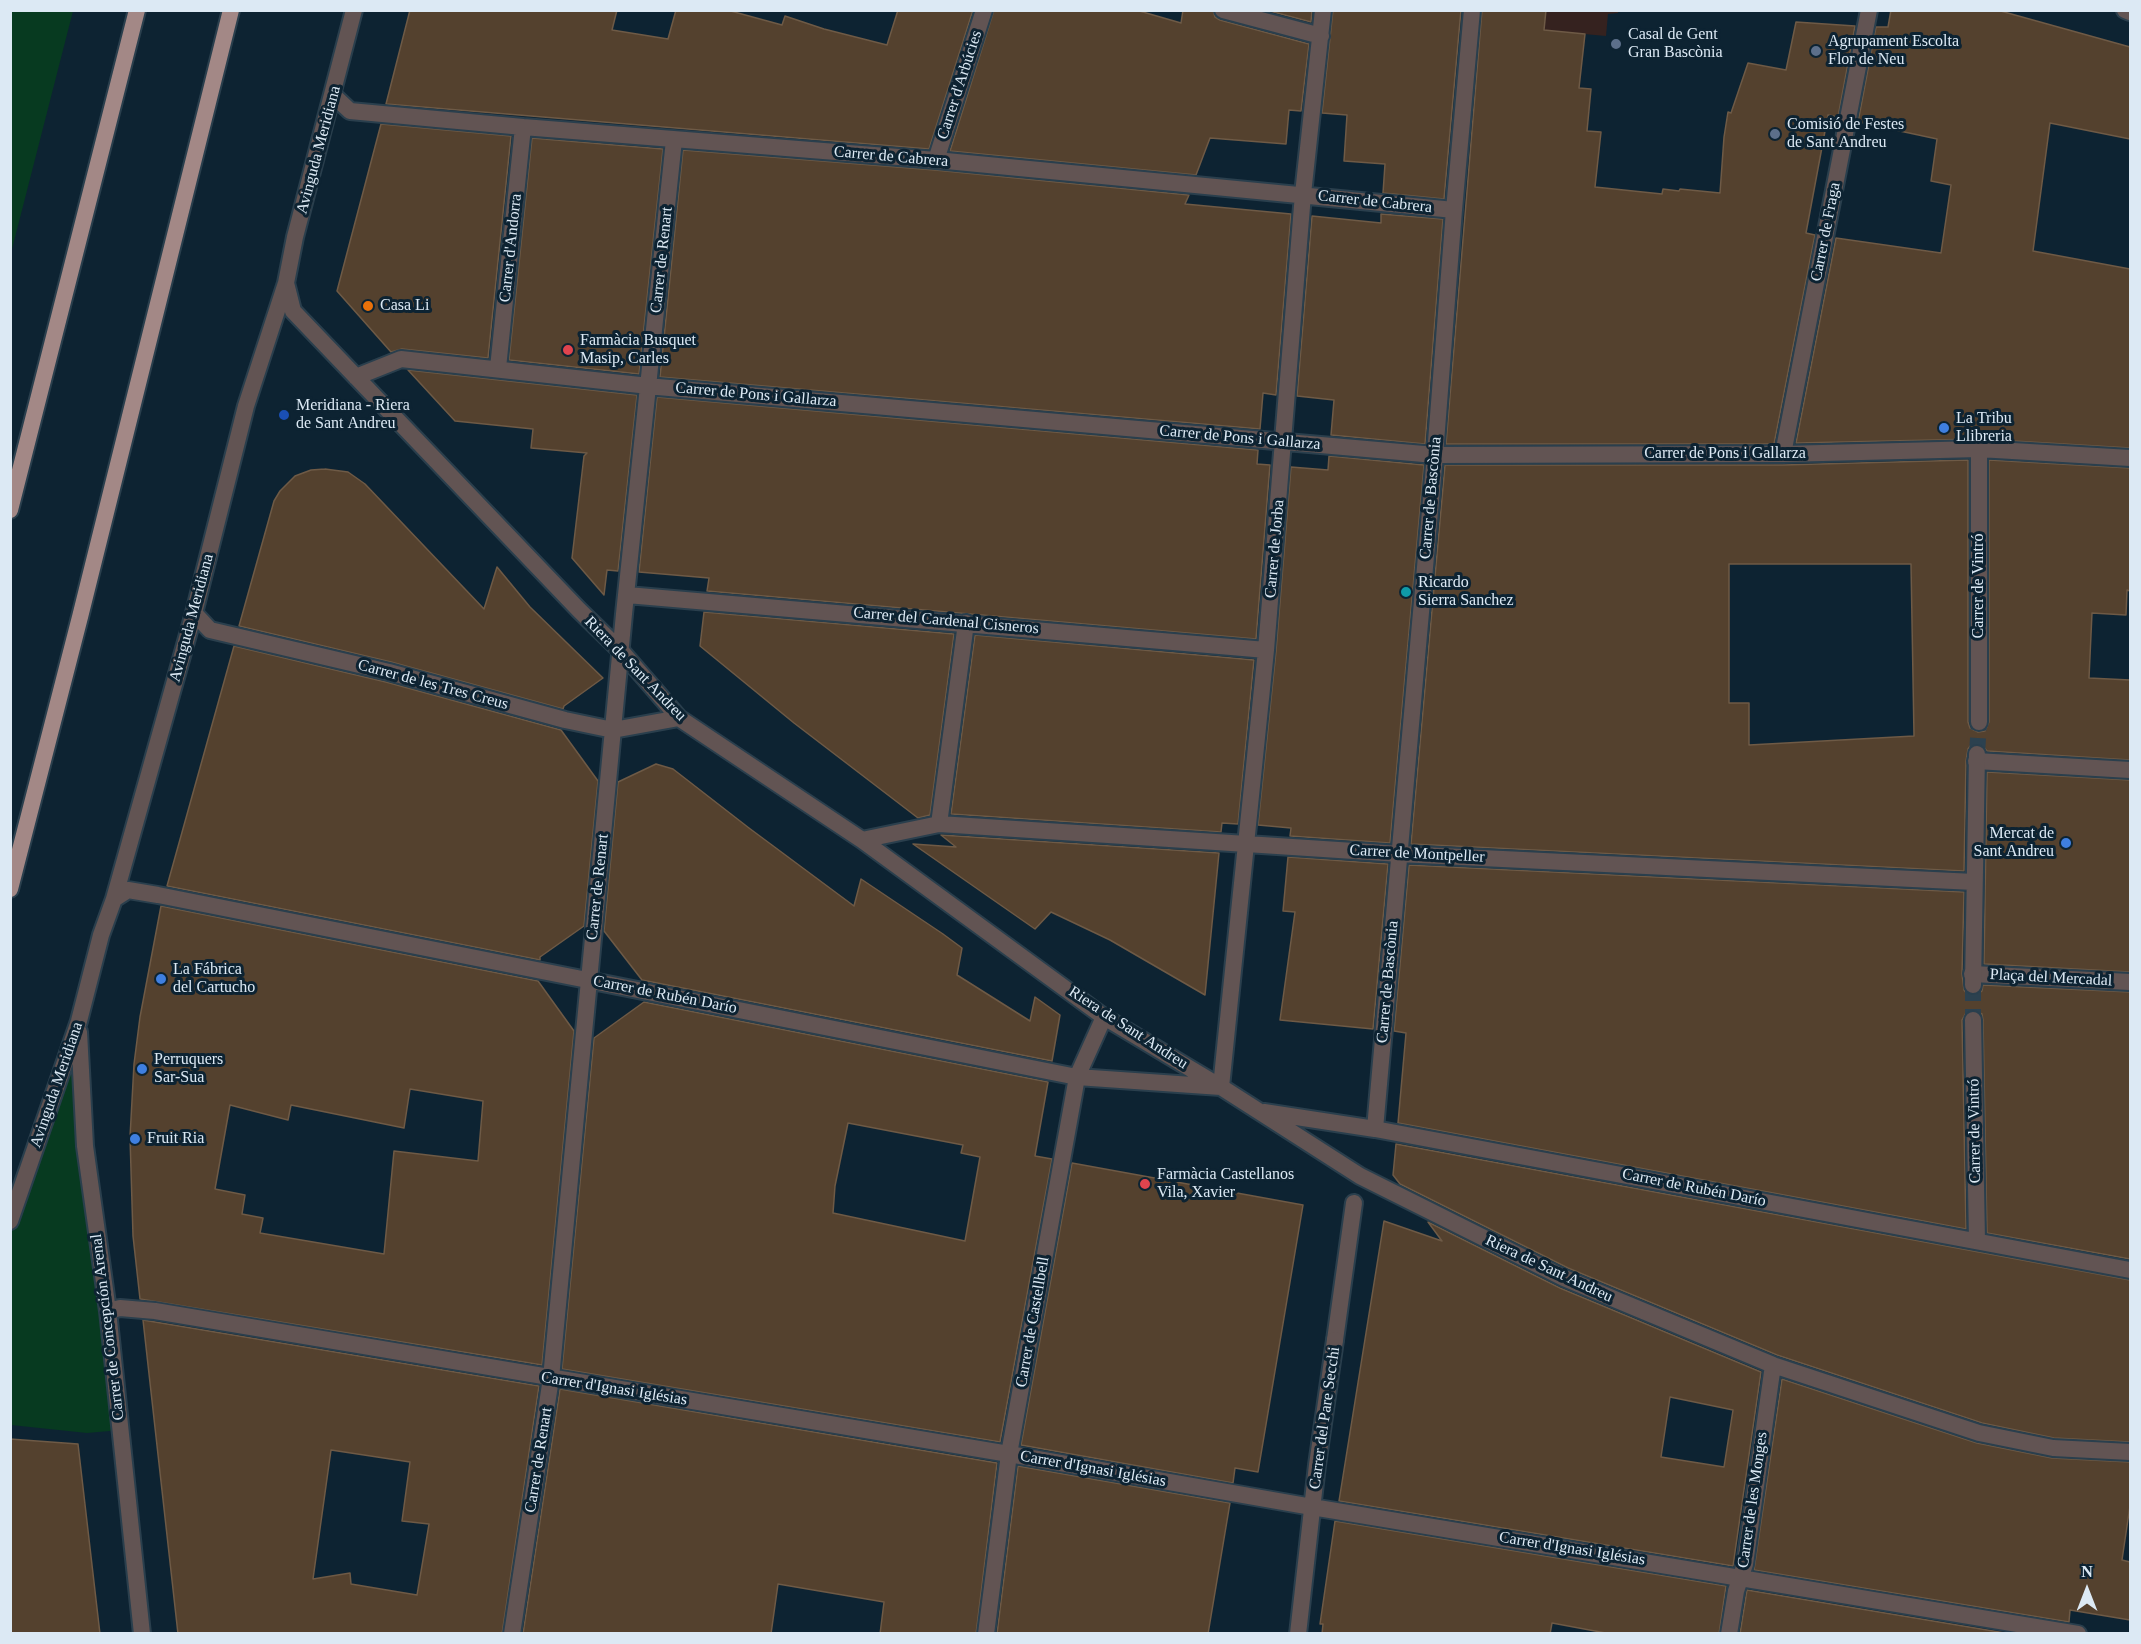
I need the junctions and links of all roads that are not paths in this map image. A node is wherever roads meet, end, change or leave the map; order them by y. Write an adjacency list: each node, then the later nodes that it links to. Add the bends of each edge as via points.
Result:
1 (137, 10): 27 (main road)
2 (231, 10): 42 (main road)
3 (354, 10): 12 (street, Avinguda Meridiana)
4 (984, 10): 15 (street, Carrer d'Arbúcies)
5 (1223, 10): 11 (street)
6 (1323, 10): 11 (street, Carrer de Jorba)
7 (1472, 10): 17 (street, Carrer de Bascònia)
8 (1869, 10): 24 (street, Carrer de Fraga)
9 (2125, 10): 10 (street)
10 (2130, 12)
11 (1321, 36): 16 (street, Carrer de Jorba)
12 (333, 95): 13 (street, Carrer de Cabrera, via 350,111); 18 (street, Avinguda Meridiana)
13 (523, 127): 14 (street, Carrer de Cabrera); 19 (street, Carrer d'Andorra)
14 (674, 140): 15 (street, Carrer de Cabrera); 21 (street, Carrer de Renart)
15 (936, 160): 16 (street, Carrer de Cabrera)
16 (1303, 194): 17 (street, Carrer de Cabrera); 22 (street, Carrer de Jorba)
17 (1454, 210): 25 (street, Carrer de Bascònia)
18 (286, 283): 20 (street, Riera de Sant Andreu, via 293,311); 29 (street, Avinguda Meridiana, via 246,406)
19 (498, 368): 20 (street, Carrer de Pons i Gallarza, via 401,359); 21 (street, Carrer de Pons i Gallarza)
20 (356, 377): 32 (street, Riera de Sant Andreu)
21 (649, 386): 22 (street, Carrer de Pons i Gallarza); 28 (street, Carrer de Renart)
22 (1284, 443): 25 (street, Carrer de Pons i Gallarza); 31 (street, Carrer de Jorba)
23 (1979, 449): 24 (street, Carrer de Pons i Gallarza); 26 (street, Carrer de Pons i Gallarza); 34 (street, Carrer de Vintró)
24 (1783, 454): 25 (street, Carrer de Pons i Gallarza)
25 (1435, 455): 40 (street, Carrer de Bascònia)
26 (2130, 458)
27 (10, 510)
28 (627, 595): 30 (street, Carrer del Cardenal Cisneros); 32 (street, Carrer de Renart)
29 (194, 613): 35 (street, Carrer de les Tres Creus, via 210,630); 43 (street, Avinguda Meridiana)
30 (966, 623): 31 (street, Carrer del Cardenal Cisneros); 37 (street)
31 (1266, 650): 39 (street, Carrer de Jorba)
32 (622, 652): 33 (street, Riera de Sant Andreu); 35 (street, Carrer de Renart)
33 (679, 718): 35 (street, Carrer de les Tres Creus); 38 (street, Riera de Sant Andreu)
34 (1979, 722)
35 (613, 730): 44 (street, Carrer de Renart)
36 (2130, 770): 41 (street, via 1977,758)
37 (939, 825): 38 (street, Carrer de Montpeller); 39 (street, Carrer de Montpeller)
38 (862, 840): 46 (street, Riera de Sant Andreu)
39 (1246, 843): 40 (street, Carrer de Montpeller); 50 (street, Carrer de Jorba)
40 (1400, 854): 41 (street, Carrer de Montpeller); 52 (street, Carrer de Bascònia)
41 (1974, 882): 45 (street, Plaça del Mercadal, via 1973,980)
42 (10, 889)
43 (114, 899): 44 (street, Carrer de Rubén Darío, via 128,890 158,895); 48 (street, Avinguda Meridiana)
44 (589, 980): 49 (street, Carrer de Rubén Darío); 59 (street, Carrer de Renart)
45 (2130, 982)
46 (1104, 1017): 49 (street, Carrer de Castellbell); 50 (street, Riera de Sant Andreu)
47 (1973, 1020): 55 (street, Carrer de Vintró)
48 (79, 1021): 54 (street, Avinguda Meridiana); 57 (street, Carrer de Concepción Arenal, via 85,1146)
49 (1077, 1077): 50 (street, Carrer de Rubén Darío); 61 (street, Carrer de Castellbell)
50 (1221, 1087): 51 (street, Riera de Sant Andreu)
51 (1258, 1111): 52 (street, Carrer de Rubén Darío); 58 (street, Riera de Sant Andreu, via 1360,1176 1564,1278)
52 (1375, 1129): 55 (street, Carrer de Rubén Darío)
53 (1354, 1203): 62 (street, Carrer del Pare Secchi)
54 (10, 1221)
55 (1977, 1241): 56 (street, Carrer de Rubén Darío)
56 (2130, 1270)
57 (108, 1311): 59 (street, Carrer d'Ignasi Iglésias, via 155,1311); 64 (street, Carrer de Concepción Arenal)
58 (1773, 1365): 60 (street, Riera de Sant Andreu, via 1979,1433 2053,1448); 63 (street, Carrer de les Monges)
59 (551, 1378): 61 (street, Carrer d'Ignasi Iglésias); 65 (street, Carrer de Renart)
60 (2130, 1452)
61 (1010, 1454): 62 (street, Carrer d'Ignasi Iglésias); 66 (street, Carrer de Castellbell)
62 (1312, 1507): 63 (street, Carrer d'Ignasi Iglésias); 67 (street, Carrer del Pare Secchi)
63 (1742, 1576): 68 (street, Carrer de les Monges); 69 (street, Carrer d'Ignasi Iglésias)
64 (142, 1634)
65 (512, 1634)
66 (986, 1634)
67 (1298, 1634)
68 (1729, 1634)
69 (2078, 1634)

